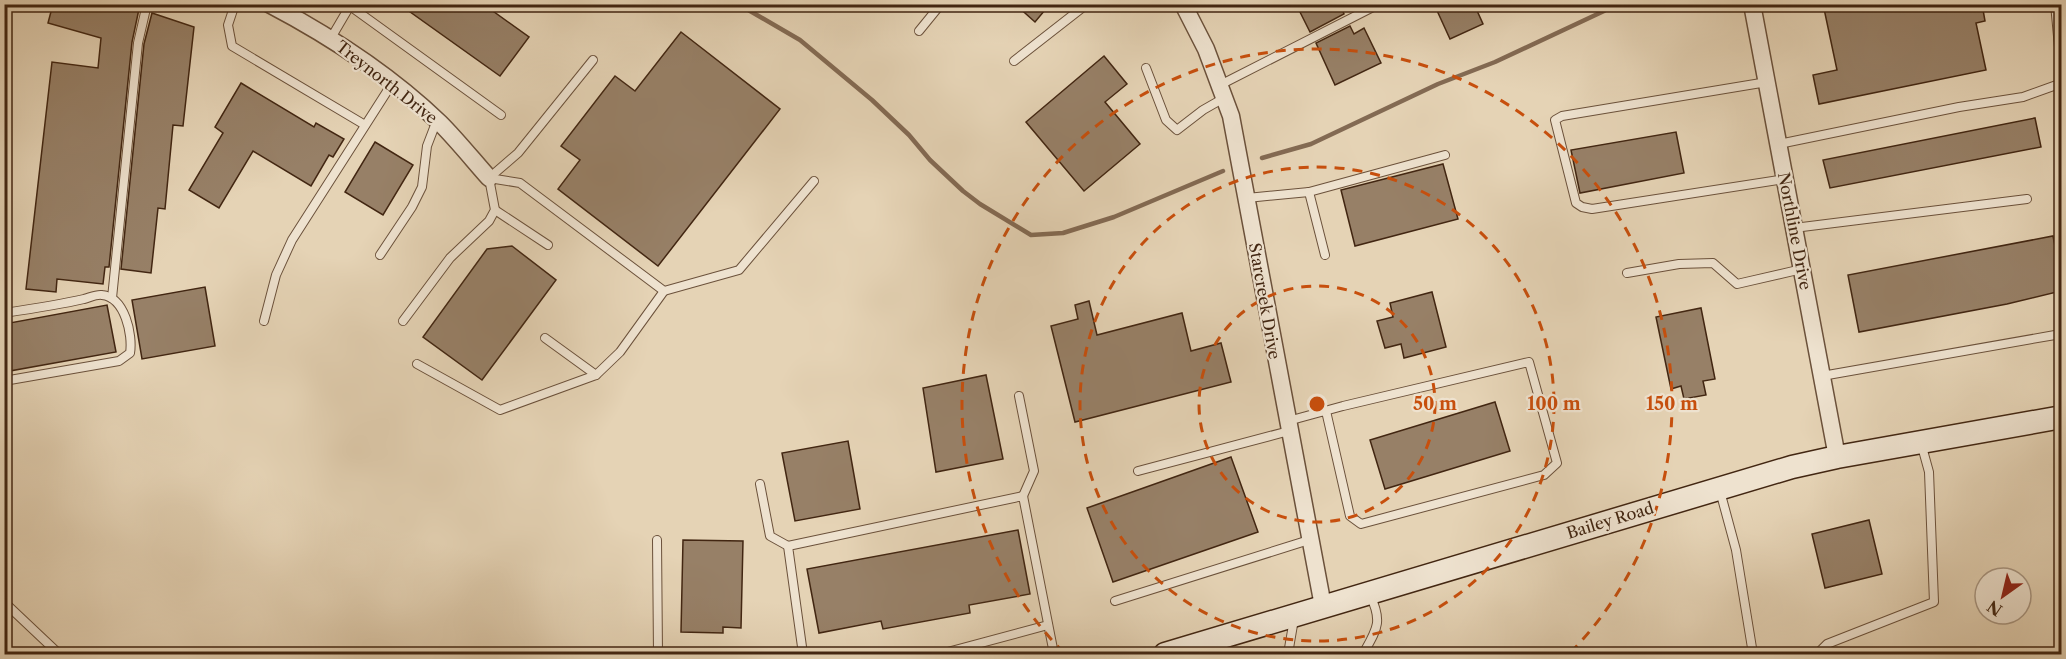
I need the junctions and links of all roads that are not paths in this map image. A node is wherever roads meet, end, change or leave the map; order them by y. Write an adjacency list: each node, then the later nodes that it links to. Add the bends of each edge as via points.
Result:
1 (147, 4): 40 (lane, via 138,43)
2 (235, 4): 23 (lane, via 228,25 232,46)
3 (269, 4): 12 (street, Treynorth Drive)
4 (941, 4): 11 (lane)
5 (1087, 4): 14 (lane)
6 (1183, 4): 20 (street, Starcreek Drive)
7 (1379, 4): 20 (lane)
8 (1752, 4): 18 (street, Northline Drive)
9 (2055, 4): 16 (lane)
10 (350, 5): 12 (lane); 21 (lane)
11 (919, 32)
12 (331, 38): 17 (street, Treynorth Drive)
13 (593, 60): 26 (lane, via 518,153)
14 (1014, 60)
15 (1146, 68): 20 (lane, via 1166,120 1178,130)
16 (2061, 79)
17 (393, 82): 22 (street, Treynorth Drive); 23 (lane)
18 (1767, 82): 24 (street, Northline Drive); 27 (lane, via 1555,120 1576,203 1582,207)
19 (2061, 83): 24 (lane, via 2023,97 1959,106)
20 (1222, 92): 30 (street, Starcreek Drive, via 1231,116)
21 (501, 115)
22 (437, 120): 26 (street, Treynorth Drive); 35 (lane, via 428,146 422,187)
23 (365, 125): 42 (lane, via 292,240 276,275)
24 (1779, 144): 27 (street, Northline Drive)
25 (1444, 155): 29 (lane)
26 (489, 178): 32 (lane); 39 (lane, via 520,183)
27 (1785, 179): 33 (street, Northline Drive)
28 (814, 181): 39 (lane, via 739,270)
29 (1309, 192): 30 (lane); 36 (lane)
30 (1247, 198): 53 (street, Starcreek Drive)
31 (2027, 199): 33 (lane)
32 (495, 210): 34 (lane); 43 (lane, via 489,221 450,258)
33 (1794, 228): 37 (street, Northline Drive)
34 (548, 245)
35 (380, 255)
36 (1325, 255)
37 (1802, 269): 38 (lane, via 1737,284 1713,263); 48 (street, Northline Drive)
38 (1627, 273)
39 (664, 291): 47 (lane, via 620,352)
40 (112, 298): 41 (lane, via 101,294); 49 (lane, via 121,307 132,342 130,353 119,361)
41 (4, 313)
42 (264, 321)
43 (403, 321)
44 (2055, 336): 48 (lane)
45 (545, 338): 47 (lane)
46 (417, 364): 47 (lane, via 500,410)
47 (596, 375)
48 (1822, 376): 55 (street, Northline Drive)
49 (4, 381)
50 (1019, 396): 59 (lane, via 1034,471)
51 (1326, 411): 51 (lane, via 1529,362 1557,463 1544,475 1361,524 1350,516); 53 (lane)
52 (2061, 417): 54 (street, Bailey Road)
53 (1288, 426): 56 (lane); 61 (street, Starcreek Drive)
54 (1921, 442): 55 (street, Bailey Road); 78 (lane, via 1929,472 1934,602 1827,644)
55 (1837, 457): 58 (street, Bailey Road)
56 (1138, 471)
57 (760, 484): 62 (lane, via 770,536)
58 (1719, 488): 63 (street, Bailey Road); 77 (lane, via 1736,550)
59 (1023, 496): 62 (lane); 68 (lane)
60 (657, 540): 71 (lane)
61 (1309, 540): 65 (lane); 66 (street, Starcreek Drive)
62 (788, 546): 72 (lane)
63 (1370, 594): 66 (street, Bailey Road); 76 (lane, via 1379,622)
64 (4, 602): 69 (lane)
65 (1115, 602)
66 (1323, 606): 67 (street, Bailey Road)
67 (1294, 616): 70 (street, Bailey Road); 75 (lane)
68 (1048, 626): 73 (lane); 74 (lane)
69 (58, 653)
70 (1176, 653)
71 (658, 654)
72 (803, 654)
73 (940, 654)
74 (1054, 654)
75 (1288, 654)
76 (1363, 654)
77 (1753, 654)
78 (1817, 654)

